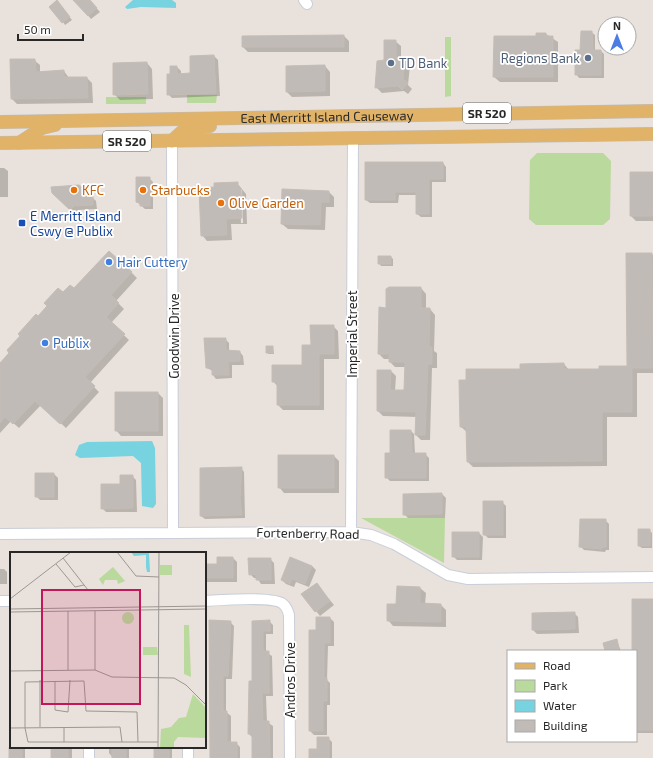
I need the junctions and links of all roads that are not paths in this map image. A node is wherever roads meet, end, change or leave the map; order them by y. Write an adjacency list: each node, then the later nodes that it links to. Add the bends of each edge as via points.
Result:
1 (653, 111): 2 (main road, East Merritt Island Causeway / SR 520)
2 (228, 118): 3 (main road, East Merritt Island Causeway / SR 520); 7 (main road, via 209,126 184,130)
3 (81, 120): 4 (main road, East Merritt Island Causeway / SR 520); 8 (main road, via 42,128)
4 (0, 122)
5 (653, 134): 6 (main road, East Merritt Island Causeway / SR 520)
6 (353, 137): 7 (main road, East Merritt Island Causeway / SR 520); 11 (street, Imperial Street)
7 (172, 141): 8 (main road, East Merritt Island Causeway / SR 520); 10 (street, Goodwin Drive)
8 (19, 142): 9 (main road, East Merritt Island Causeway / SR 520)
9 (0, 143)
10 (173, 532): 11 (street, Fortenberry Road); 12 (street, Fortenberry Road)
11 (351, 532): 13 (street, Fortenberry Road, via 371,535 394,544 448,575 468,579)
12 (0, 534)
13 (653, 577)
14 (206, 601): 15 (street, Andros Drive, via 270,600 283,604 289,615)
15 (290, 758)

